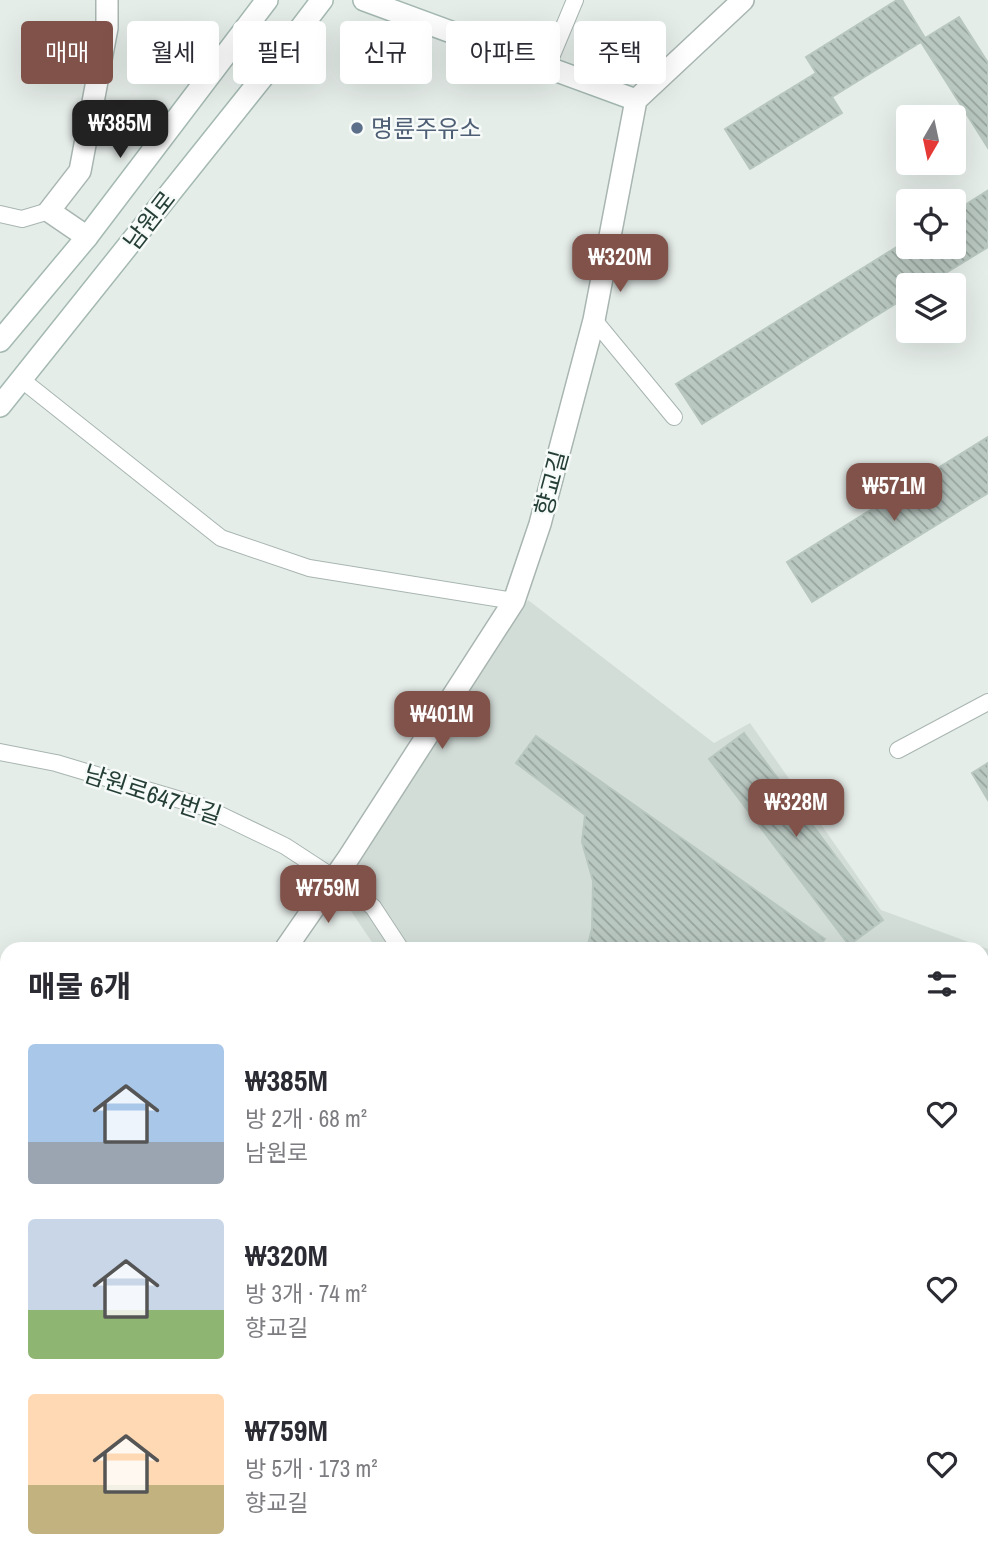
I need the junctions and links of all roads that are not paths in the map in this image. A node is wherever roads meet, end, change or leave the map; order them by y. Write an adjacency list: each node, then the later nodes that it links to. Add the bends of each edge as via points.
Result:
1 (107, 0): 11 (street, via 107,28 79,171)
2 (267, 0): 13 (street, 남원로)
3 (322, 0): 16 (street, 남원로)
4 (364, 0): 7 (street)
5 (575, 0): 8 (lane)
6 (743, 0): 10 (street)
7 (446, 30)
8 (560, 36)
9 (560, 72): 10 (street)
10 (636, 100): 14 (street, 향교길)
11 (49, 211): 12 (lane, via 22,219); 13 (street, 남원로)
12 (0, 214)
13 (87, 237): 15 (street, 남원로)
14 (594, 320): 18 (lane); 19 (street, 향교길, via 540,524)
15 (0, 341)
16 (22, 380): 17 (street, 남원로); 19 (lane, via 221,538 309,568)
17 (0, 406)
18 (674, 417)
19 (514, 601): 23 (street, 향교길)
20 (988, 702): 21 (lane)
21 (898, 750)
22 (0, 752): 23 (lane, 남원로647번길, via 204,807 285,846)
23 (334, 878): 24 (street, 향교길); 25 (lane, 남원로647번길, via 373,907)
24 (290, 942)
25 (396, 942)

